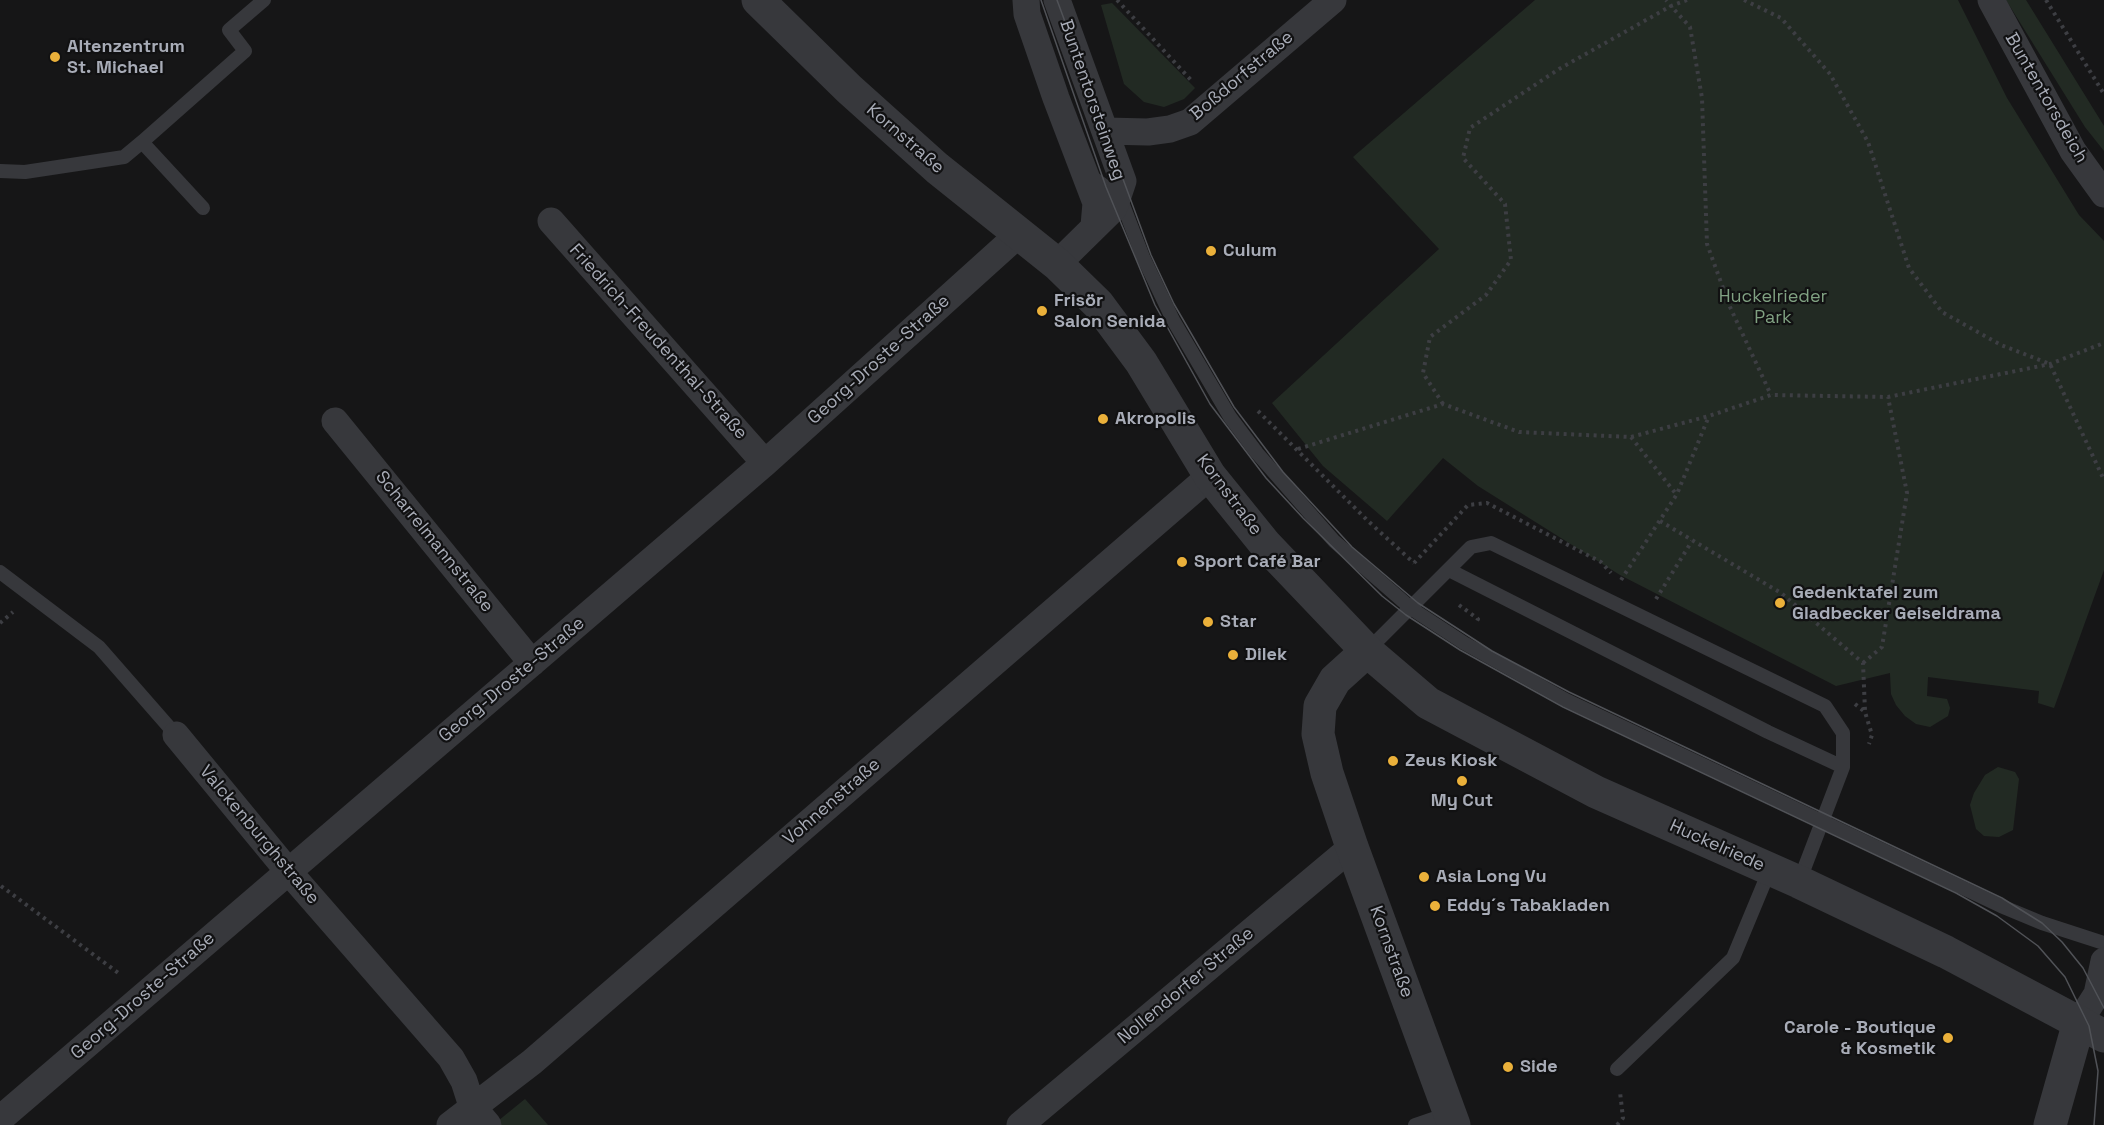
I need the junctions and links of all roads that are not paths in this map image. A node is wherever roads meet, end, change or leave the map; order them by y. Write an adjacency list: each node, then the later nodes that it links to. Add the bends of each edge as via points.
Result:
1 (264, 0): 8 (lane, via 229,30 245,51)
2 (758, 0): 16 (street, Kornstraße, via 937,168)
3 (1026, 0): 10 (street, Buntentorsteinweg, via 1027,14)
4 (1058, 0): 7 (street, Buntentorsteinweg)
5 (1333, 0): 7 (street, Boßdorfstraße, via 1190,122 1170,129)
6 (1991, 0): 11 (street, Buntentorsdeich, via 2073,151)
7 (1105, 131): 12 (street, Buntentorsteinweg, via 1123,181)
8 (142, 142): 9 (lane, via 124,157 25,172); 13 (lane)
9 (0, 171)
10 (1084, 172): 12 (lane); 15 (street, Buntentorsteinweg, via 1096,203)
11 (2104, 194)
12 (1120, 197): 15 (street, Buntentorsteinweg); 23 (lane, via 1173,320 1230,417 1334,541)
13 (203, 208)
14 (551, 221): 19 (street, Friedrich-Freudenthal-Straße)
15 (1094, 226): 17 (street, Buntentorsteinweg)
16 (1019, 234): 17 (street, Kornstraße); 19 (street, Georg-Droste-Straße)
17 (1057, 264): 20 (street, Kornstraße, via 1098,304 1141,362)
18 (335, 421): 25 (street, Scharrelmannstraße)
19 (765, 463): 25 (street, Georg-Droste-Straße)
20 (1210, 476): 24 (street, Kornstraße, via 1265,544); 36 (street, Vohnenstraße, via 532,1062)
21 (1449, 570): 23 (lane); 27 (lane); 27 (lane, via 1472,547 1491,543 1825,706 1843,733)
22 (0, 572): 26 (lane, Valckenburghstraße, via 99,647)
23 (1412, 609): 24 (lane); 28 (lane, via 1566,700)
24 (1367, 651): 29 (street, Kornstraße, via 1335,680 1320,706 1318,734); 31 (street, Huckelriede, via 1428,703 1596,792)
25 (532, 663): 30 (street, Georg-Droste-Straße)
26 (176, 735): 30 (street, Valckenburghstraße)
27 (1843, 767): 28 (lane)
28 (1822, 821): 31 (lane); 32 (lane, via 2001,906)
29 (1352, 847): 38 (street, Kornstraße); 40 (street, Nollendorfer Straße)
30 (288, 870): 36 (street, Valckenburghstraße, via 451,1058); 37 (street, Georg-Droste-Straße)
31 (1784, 876): 34 (street, Huckelriede, via 1946,952); 35 (lane, via 1733,958)
32 (2104, 943)
33 (2104, 962): 34 (street)
34 (2091, 1029): 42 (street)
35 (1617, 1069)
36 (480, 1116): 39 (street, Vohnenstraße)
37 (0, 1119)
38 (1452, 1119): 41 (lane)
39 (450, 1125)
40 (1020, 1125)
41 (1415, 1125)
42 (2050, 1125)

